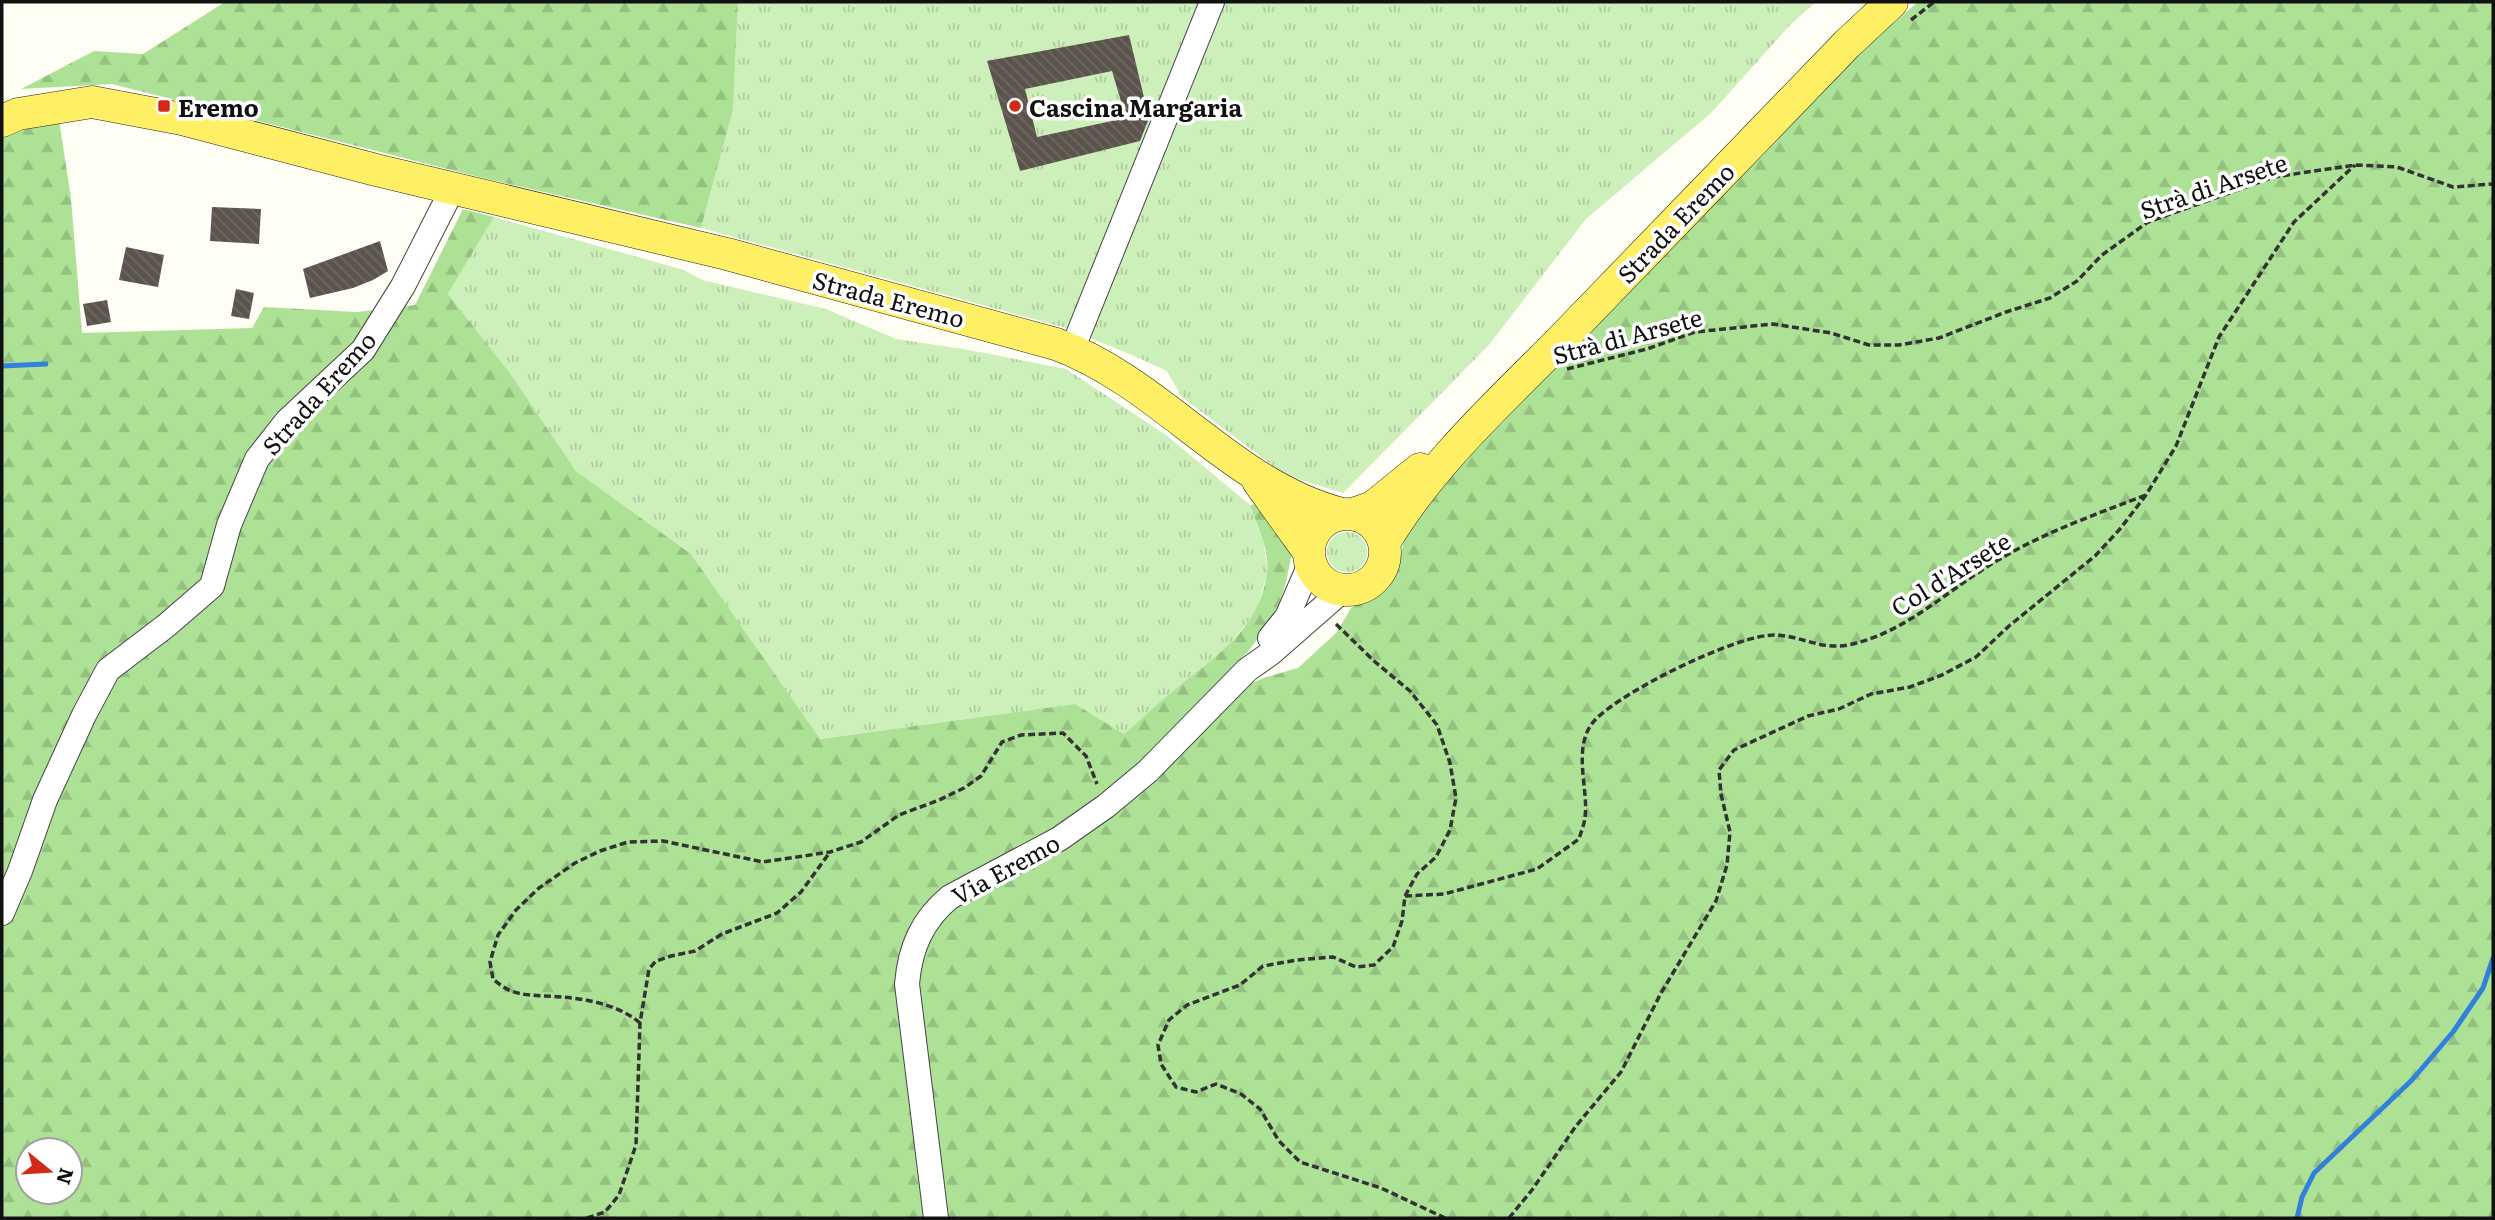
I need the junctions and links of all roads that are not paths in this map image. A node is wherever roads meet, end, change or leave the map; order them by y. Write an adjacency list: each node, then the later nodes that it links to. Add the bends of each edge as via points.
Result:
1 (1212, 2): 5 (street)
2 (1892, 2): 6 (main road, Strada Eremo)
3 (2, 121): 4 (main road, Strada Eremo, via 18,114 92,102 182,119)
4 (453, 188): 5 (main road, Strada Eremo, via 740,257); 13 (street, Strada Eremo, via 403,286 363,350 287,421 257,459 229,525 212,586 108,670 45,800)
5 (1072, 350): 7 (main road, Strada Eremo, via 1153,398)
6 (1458, 443): 8 (main road, Strada Eremo, via 1443,449 1373,508); 9 (main road, Strada Eremo)
7 (1250, 472): 8 (main road, Strada Eremo, via 1321,509); 10 (main road, Strada Eremo)
8 (1347, 514): 9 (main road, via 1372,523); 10 (main road, via 1322,524 1315,532)
9 (1384, 543): 11 (main road, via 1385,555 1376,577 1366,585)
10 (1310, 557): 11 (main road, via 1321,579); 12 (street, Via Eremo, via 1287,617)
11 (1343, 590): 12 (street, Via Eremo)
12 (1247, 670): 14 (street, Via Eremo, via 1148,771 1106,806 1059,839 950,897 920,930 906,984)
13 (2, 913)
14 (936, 1218)

